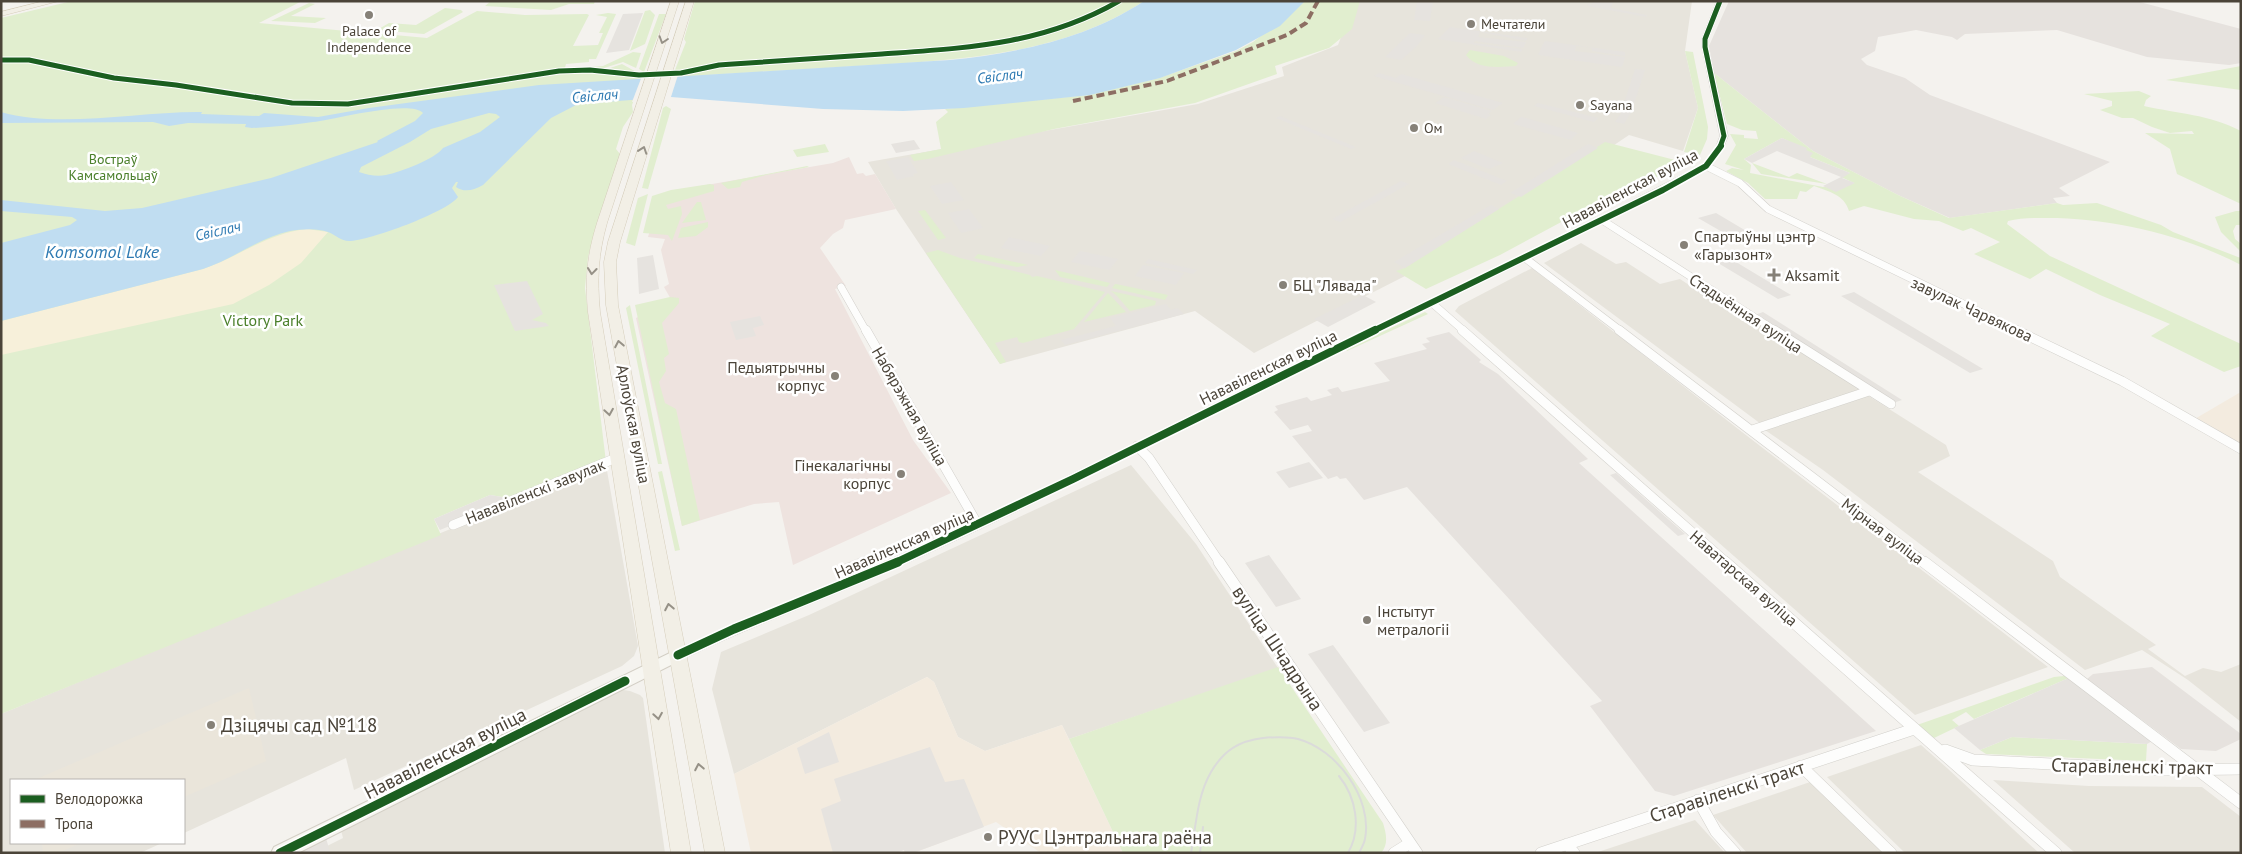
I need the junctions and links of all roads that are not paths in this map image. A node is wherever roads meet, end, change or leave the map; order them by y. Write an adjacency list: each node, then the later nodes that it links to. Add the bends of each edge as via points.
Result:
1 (38, 1): 6 (main road)
2 (55, 1): 6 (main road)
3 (675, 1): 8 (main road, Арлоўская вуліца, one-way to 8)
4 (690, 1): 9 (main road, Арлоўская вуліца, one-way to 4)
5 (1720, 1): 7 (street, Нававіленская вуліца, via 1705,46 1724,136 1720,149)
6 (1, 12)
7 (1706, 166): 10 (street, Нававіленская вуліца); 18 (street, завулак Чарвякова, via 1740,183 1768,209 2122,381)
8 (609, 202): 9 (main road, via 620,200); 19 (main road, Арлоўская вуліца, one-way to 19, via 595,246 591,279)
9 (624, 204): 22 (main road, Арлоўская вуліца, one-way to 9, via 612,305 610,262)
10 (1602, 220): 11 (street, Нававіленская вуліца); 14 (street, Стадыённая вуліца)
11 (1525, 258): 13 (street, Нававіленская вуліца); 16 (street, Мірная вуліца)
12 (841, 287): 21 (street, Набярэжная вуліца)
13 (1432, 302): 17 (street, Нававіленская вуліца); 24 (street, Наватарская вуліца)
14 (1869, 391): 15 (street, Стадыённая вуліца); 16 (street)
15 (1890, 404)
16 (1752, 430): 27 (street, Мірная вуліца)
17 (1137, 446): 21 (street, Нававіленская вуліца); 31 (street, вуліца Шчадрына, via 1149,458)
18 (2241, 449)
19 (616, 458): 20 (street, Нававіленскі завулак); 23 (main road, Арлоўская вуліца)
20 (453, 525)
21 (978, 525): 22 (street, Нававіленская вуліца)
22 (678, 655): 23 (main road, Нававіленская вуліца); 35 (main road, Арлоўская вуліца, one-way to 22)
23 (652, 667): 33 (main road, Нававіленская вуліца); 34 (main road, Арлоўская вуліца, one-way to 34)
24 (1914, 729): 25 (street, Наватарская вуліца); 26 (street, Старавіленскі тракт)
25 (1936, 746): 27 (street, Старавіленскі тракт, via 1972,760); 40 (street, Наватарская вуліца)
26 (1802, 766): 29 (street, Старавіленскі тракт); 39 (street)
27 (2196, 769): 28 (street, Старавіленскі тракт); 30 (street, Мірная вуліца)
28 (2241, 769)
29 (1698, 800): 32 (street, Старавіленскі тракт); 38 (street, via 1716,832)
30 (2241, 803)
31 (1414, 848): 36 (street)
32 (1571, 848): 37 (street, Старавіленскі тракт)
33 (280, 853)
34 (681, 853)
35 (715, 853)
36 (1394, 853)
37 (1541, 853)
38 (1734, 853)
39 (1891, 853)
40 (2056, 853)

